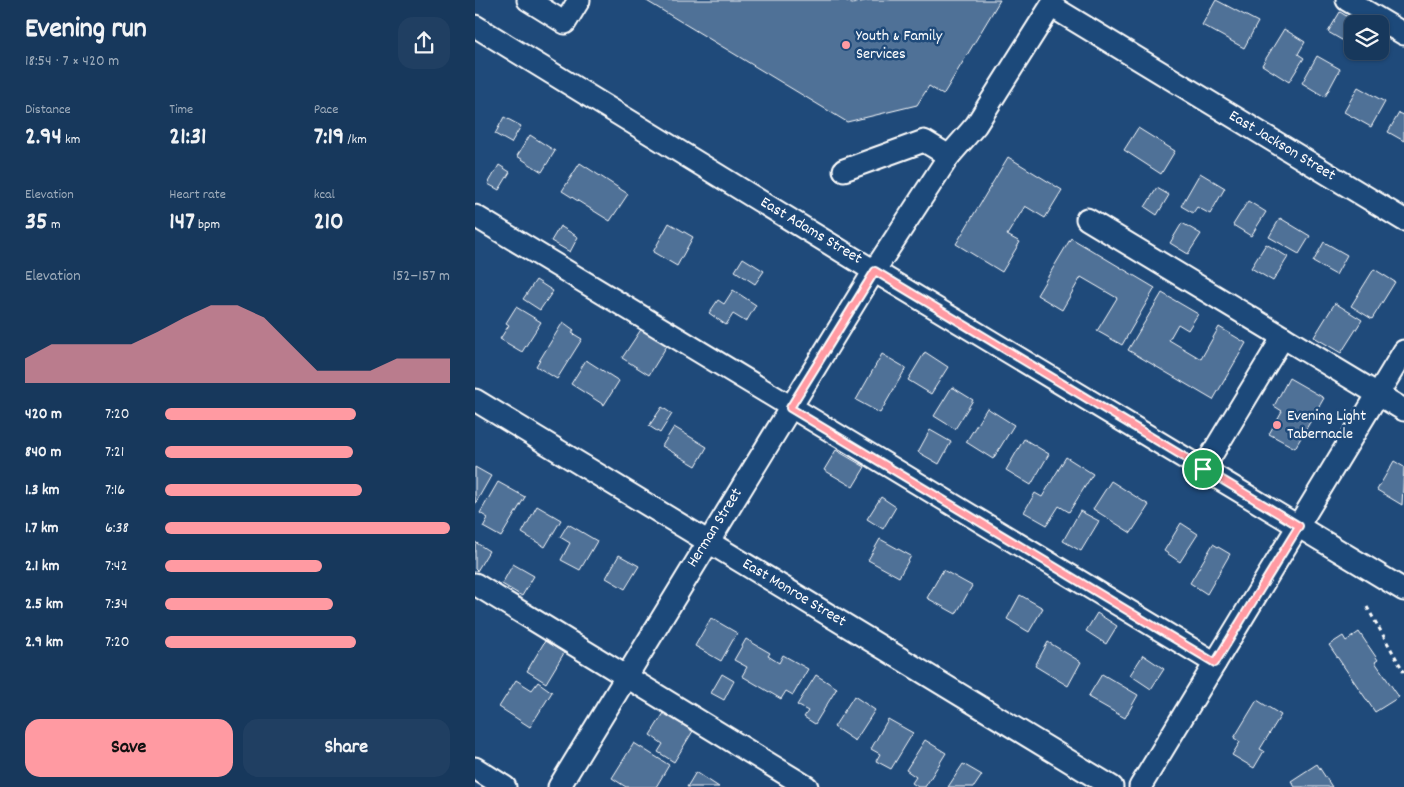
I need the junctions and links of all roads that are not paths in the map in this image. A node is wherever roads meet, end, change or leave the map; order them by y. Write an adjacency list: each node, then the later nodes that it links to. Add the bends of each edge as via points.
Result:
1 (528, 0): 2 (street, via 565,23)
2 (579, 0)
3 (1347, 0): 5 (street)
4 (475, 26): 11 (street, East Adams Street)
5 (1404, 34)
6 (949, 156): 7 (street, via 924,141); 10 (street, East Jackson Street, via 976,126 1051,6); 11 (street, Herman Street)
7 (844, 170)
8 (475, 216): 16 (street)
9 (1087, 219): 12 (street)
10 (1404, 220)
11 (875, 271): 16 (street, Herman Street); 18 (street, East Adams Street)
12 (1283, 337): 14 (street); 18 (street)
13 (1404, 351): 14 (street)
14 (1378, 394): 17 (street); 19 (street)
15 (475, 400): 20 (street, East Monroe Street)
16 (790, 408): 20 (street, Herman Street); 23 (street)
17 (1404, 410)
18 (1203, 469): 19 (street, East Adams Street)
19 (1299, 526): 22 (street, East Adams Street); 23 (street)
20 (708, 540): 24 (street, Herman Street); 29 (street, East Monroe Street)
21 (475, 584): 24 (street)
22 (1404, 590)
23 (1215, 663): 30 (street)
24 (626, 676): 27 (street, Herman Street); 28 (street)
25 (475, 768): 26 (street)
26 (505, 787)
27 (559, 787)
28 (807, 787)
29 (1112, 787)
30 (1140, 787)

